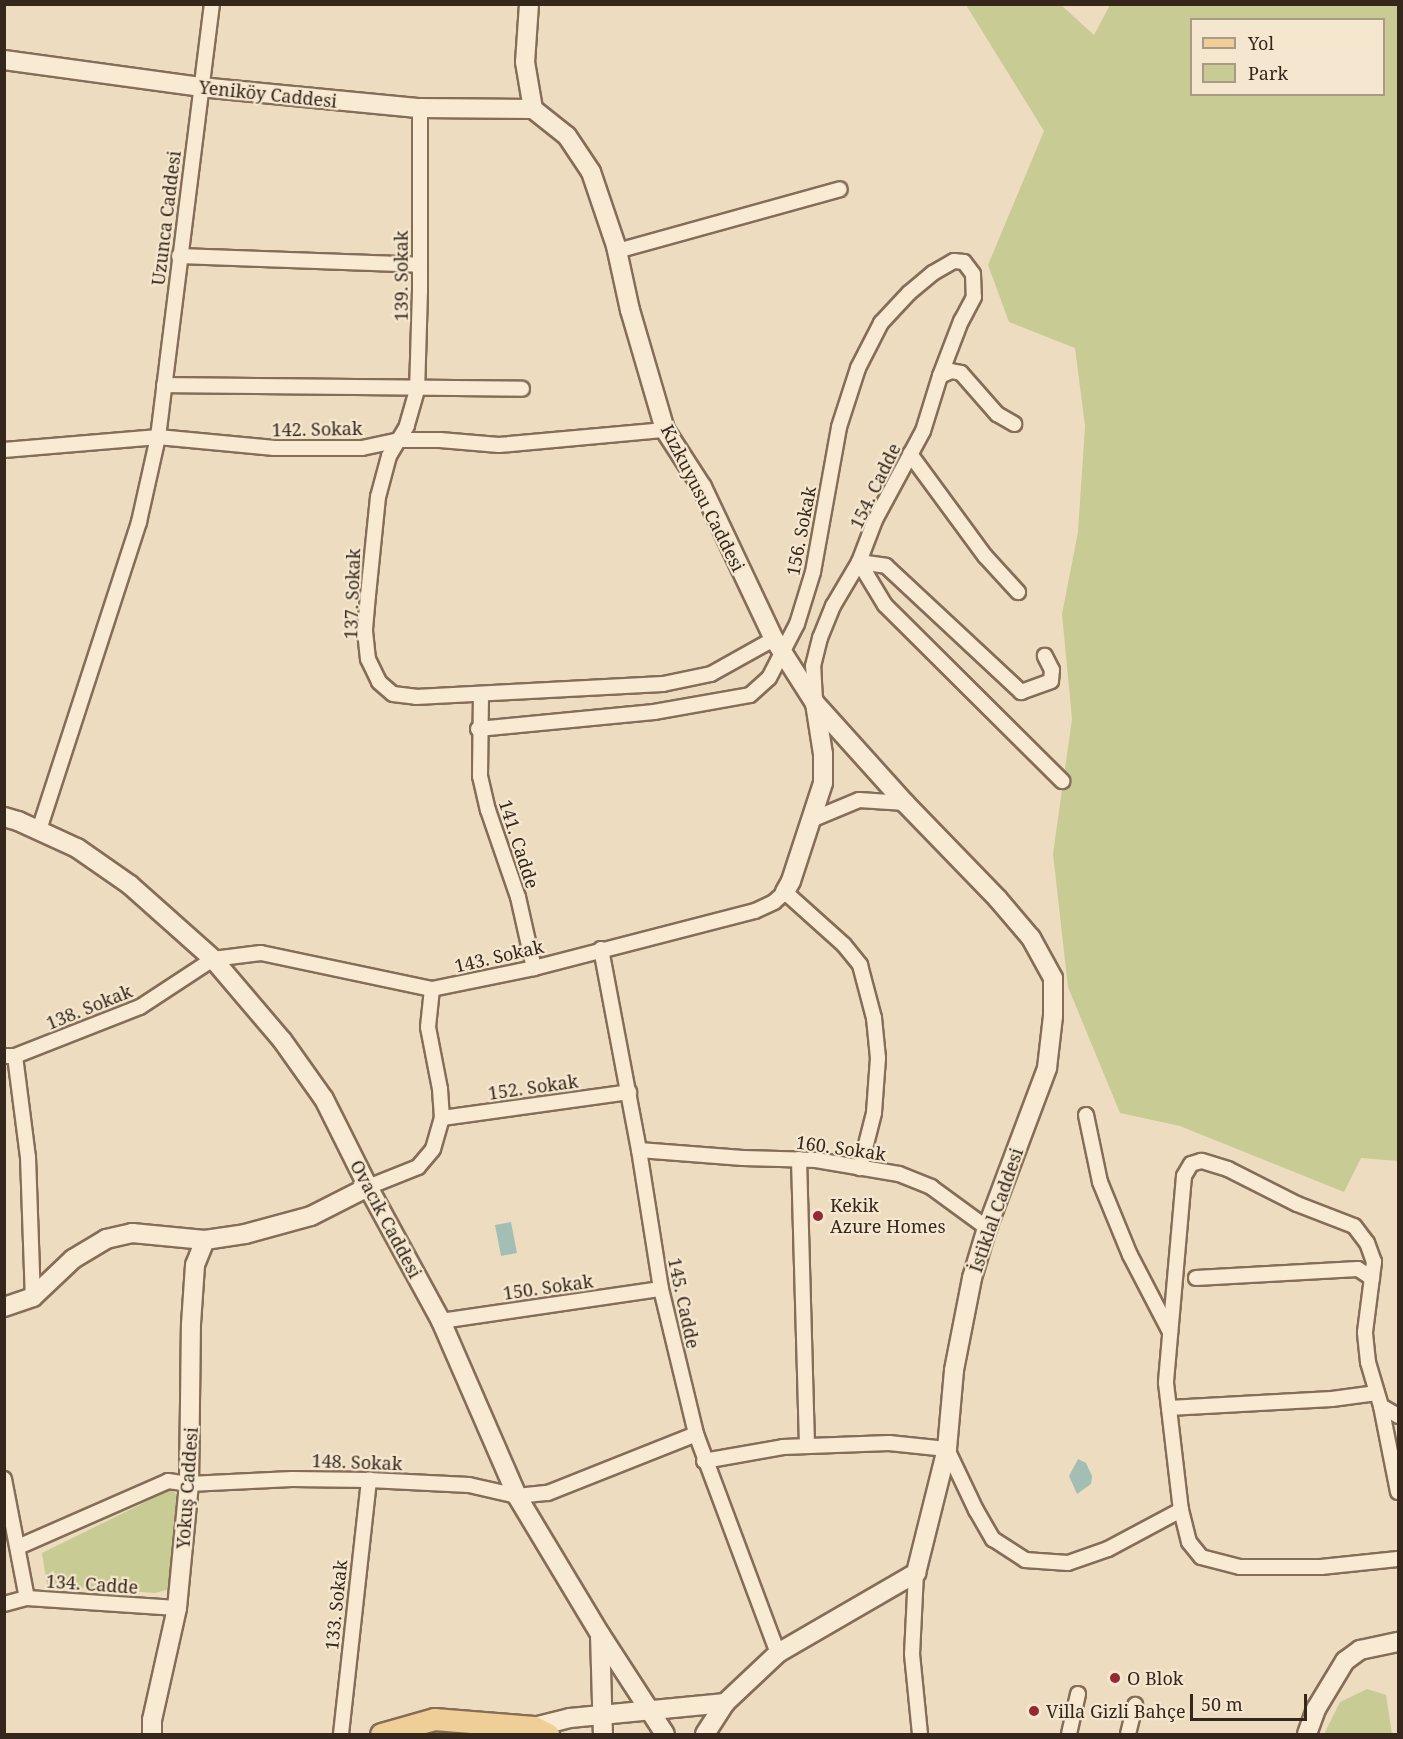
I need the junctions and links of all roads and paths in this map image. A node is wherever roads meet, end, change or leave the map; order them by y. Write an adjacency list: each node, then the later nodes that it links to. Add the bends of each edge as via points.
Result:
1 (212, 4): 4 (street, Uzunca Caddesi)
2 (529, 4): 6 (street, via 525,62)
3 (4, 60): 4 (street, Yeniköy Caddesi)
4 (200, 87): 5 (street, Yeniköy Caddesi); 9 (street, Uzunca Caddesi)
5 (420, 108): 6 (street, Yeniköy Caddesi); 10 (street, 139. Sokak)
6 (533, 109): 8 (street, Kızkuyusu Caddesi, via 567,136 591,172)
7 (840, 189): 8 (street)
8 (617, 251): 16 (street, Kızkuyusu Caddesi)
9 (179, 256): 10 (street); 12 (street, Uzunca Caddesi)
10 (420, 265): 14 (street, 139. Sokak)
11 (940, 376): 15 (street, via 951,371 961,373 997,414); 20 (street, 154. Cadde, via 923,431); 23 (street, 156. Sokak, via 974,297 973,274 964,262 954,261 909,293 881,323 858,368 839,427 813,572 797,624)
12 (164, 385): 14 (street); 17 (street, Uzunca Caddesi)
13 (522, 389): 14 (street)
14 (417, 390): 18 (street, 139. Sokak)
15 (1014, 424)
16 (665, 430): 18 (street, 142. Sokak, via 499,446); 23 (street, Kızkuyusu Caddesi, via 702,488)
17 (158, 437): 18 (street, 142. Sokak, via 274,448 362,448); 19 (street, 142. Sokak); 32 (street, Uzunca Caddesi, via 139,522)
18 (399, 440): 25 (street, 137. Sokak, via 388,456 378,497 365,631 368,659 379,682 393,694)
19 (4, 450)
20 (910, 454): 21 (street, 154. Cadde, via 875,520); 22 (street, via 985,556)
21 (860, 562): 24 (street, via 885,566 1021,692 1051,681 1052,670); 26 (street, 154. Cadde, via 833,606 820,638 813,666); 28 (street, via 885,605)
22 (1018, 592)
23 (777, 645): 25 (street, via 711,674 663,684); 26 (street, Kızkuyusu Caddesi); 27 (street, 156. Sokak, via 769,678 750,695 654,712)
24 (1045, 656)
25 (481, 694): 27 (street, 141. Cadde)
26 (815, 703): 29 (street, İstiklal Caddesi); 31 (street, Kızkuyusu Caddesi, via 823,754 822,783)
27 (478, 729): 36 (street, 141. Cadde, via 480,776 518,897)
28 (1062, 781)
29 (904, 803): 31 (street, via 859,800); 46 (street, İstiklal Caddesi, via 997,898 1031,938 1053,978 1047,1068)
30 (4, 817): 32 (street, Ovacık Caddesi)
31 (811, 820): 33 (street, Kızkuyusu Caddesi)
32 (39, 830): 35 (street, Ovacık Caddesi, via 77,848 130,885)
33 (785, 892): 34 (street, 143. Sokak, via 754,911); 44 (street, via 844,945 860,965 874,1018 878,1058 874,1113)
34 (601, 949): 36 (street, 143. Sokak); 39 (street, 145. Cadde)
35 (213, 959): 37 (street, 143. Sokak, via 261,953); 38 (street, 138. Sokak, via 140,1007); 45 (street, Ovacık Caddesi, via 282,1040 324,1099)
36 (534, 968): 37 (street, 143. Sokak)
37 (432, 989): 41 (street, via 428,1028)
38 (10, 1056): 51 (street, via 27,1157)
39 (629, 1092): 41 (street, 152. Sokak); 42 (street, 145. Cadde)
40 (1086, 1115): 54 (street, via 1100,1182 1130,1255)
41 (442, 1118): 45 (street, via 433,1149 418,1167)
42 (639, 1150): 43 (street, 160. Sokak); 50 (street, 145. Cadde)
43 (799, 1159): 44 (street, 160. Sokak); 59 (street)
44 (860, 1168): 46 (street, 160. Sokak, via 899,1174 931,1187)
45 (368, 1187): 47 (street, via 311,1216); 53 (street, Ovacık Caddesi)
46 (987, 1228): 60 (street, İstiklal Caddesi, via 963,1320)
47 (205, 1240): 51 (street, via 132,1233 106,1239 73,1258); 64 (street, Yokuş Caddesi, via 195,1264 191,1324)
48 (1196, 1278): 49 (street, via 1358,1269)
49 (1372, 1278): 54 (street, via 1374,1262 1367,1243 1354,1227 1228,1169 1201,1161 1191,1164 1184,1176); 55 (street, via 1365,1332 1368,1362)
50 (661, 1289): 53 (street, 150. Sokak); 58 (street, 145. Cadde)
51 (33, 1297): 52 (street)
52 (4, 1307)
53 (441, 1321): 66 (street, Ovacık Caddesi)
54 (1170, 1332): 56 (street, via 1166,1383)
55 (1379, 1399): 56 (street); 57 (street); 65 (street)
56 (1169, 1408): 67 (street)
57 (1398, 1416)
58 (696, 1434): 61 (street, 145. Cadde); 66 (street, 148. Sokak, via 548,1493)
59 (807, 1446): 60 (street, via 889,1443); 61 (street)
60 (947, 1449): 67 (street, via 993,1539 1025,1560 1068,1563 1108,1549); 70 (street, İstiklal Caddesi)
61 (704, 1461): 76 (street, 145. Cadde)
62 (4, 1479): 68 (street)
63 (369, 1480): 64 (street, 148. Sokak); 66 (street, 148. Sokak, via 469,1485); 84 (street, 133. Sokak)
64 (189, 1484): 68 (street, 148. Sokak, via 168,1481); 73 (street, Yokuş Caddesi)
65 (1398, 1492)
66 (517, 1496): 74 (street, Ovacık Caddesi)
67 (1180, 1510): 69 (street, via 1189,1542 1201,1557 1240,1567 1321,1567)
68 (18, 1547): 71 (street)
69 (1398, 1559)
70 (916, 1573): 76 (street); 89 (street, via 912,1654)
71 (27, 1598): 72 (street, 134. Cadde); 73 (street, 134. Cadde)
72 (4, 1604)
73 (177, 1608): 83 (street, Yokuş Caddesi)
74 (600, 1634): 80 (street); 81 (street, Ovacık Caddesi)
75 (1398, 1642): 92 (street, via 1360,1650 1345,1661 1316,1709)
76 (778, 1653): 78 (street)
77 (1078, 1694): 90 (street)
78 (725, 1703): 80 (street); 88 (street)
79 (1135, 1705): 91 (street)
80 (649, 1710): 81 (street); 87 (street)
81 (602, 1715): 82 (street, via 570,1718); 86 (street, Ovacık Caddesi)
82 (541, 1731): 85 (main road, via 434,1719)
83 (152, 1734)
84 (341, 1734)
85 (381, 1734)
86 (603, 1734)
87 (665, 1734)
88 (705, 1734)
89 (920, 1734)
90 (1069, 1734)
91 (1128, 1734)
92 (1307, 1734)

